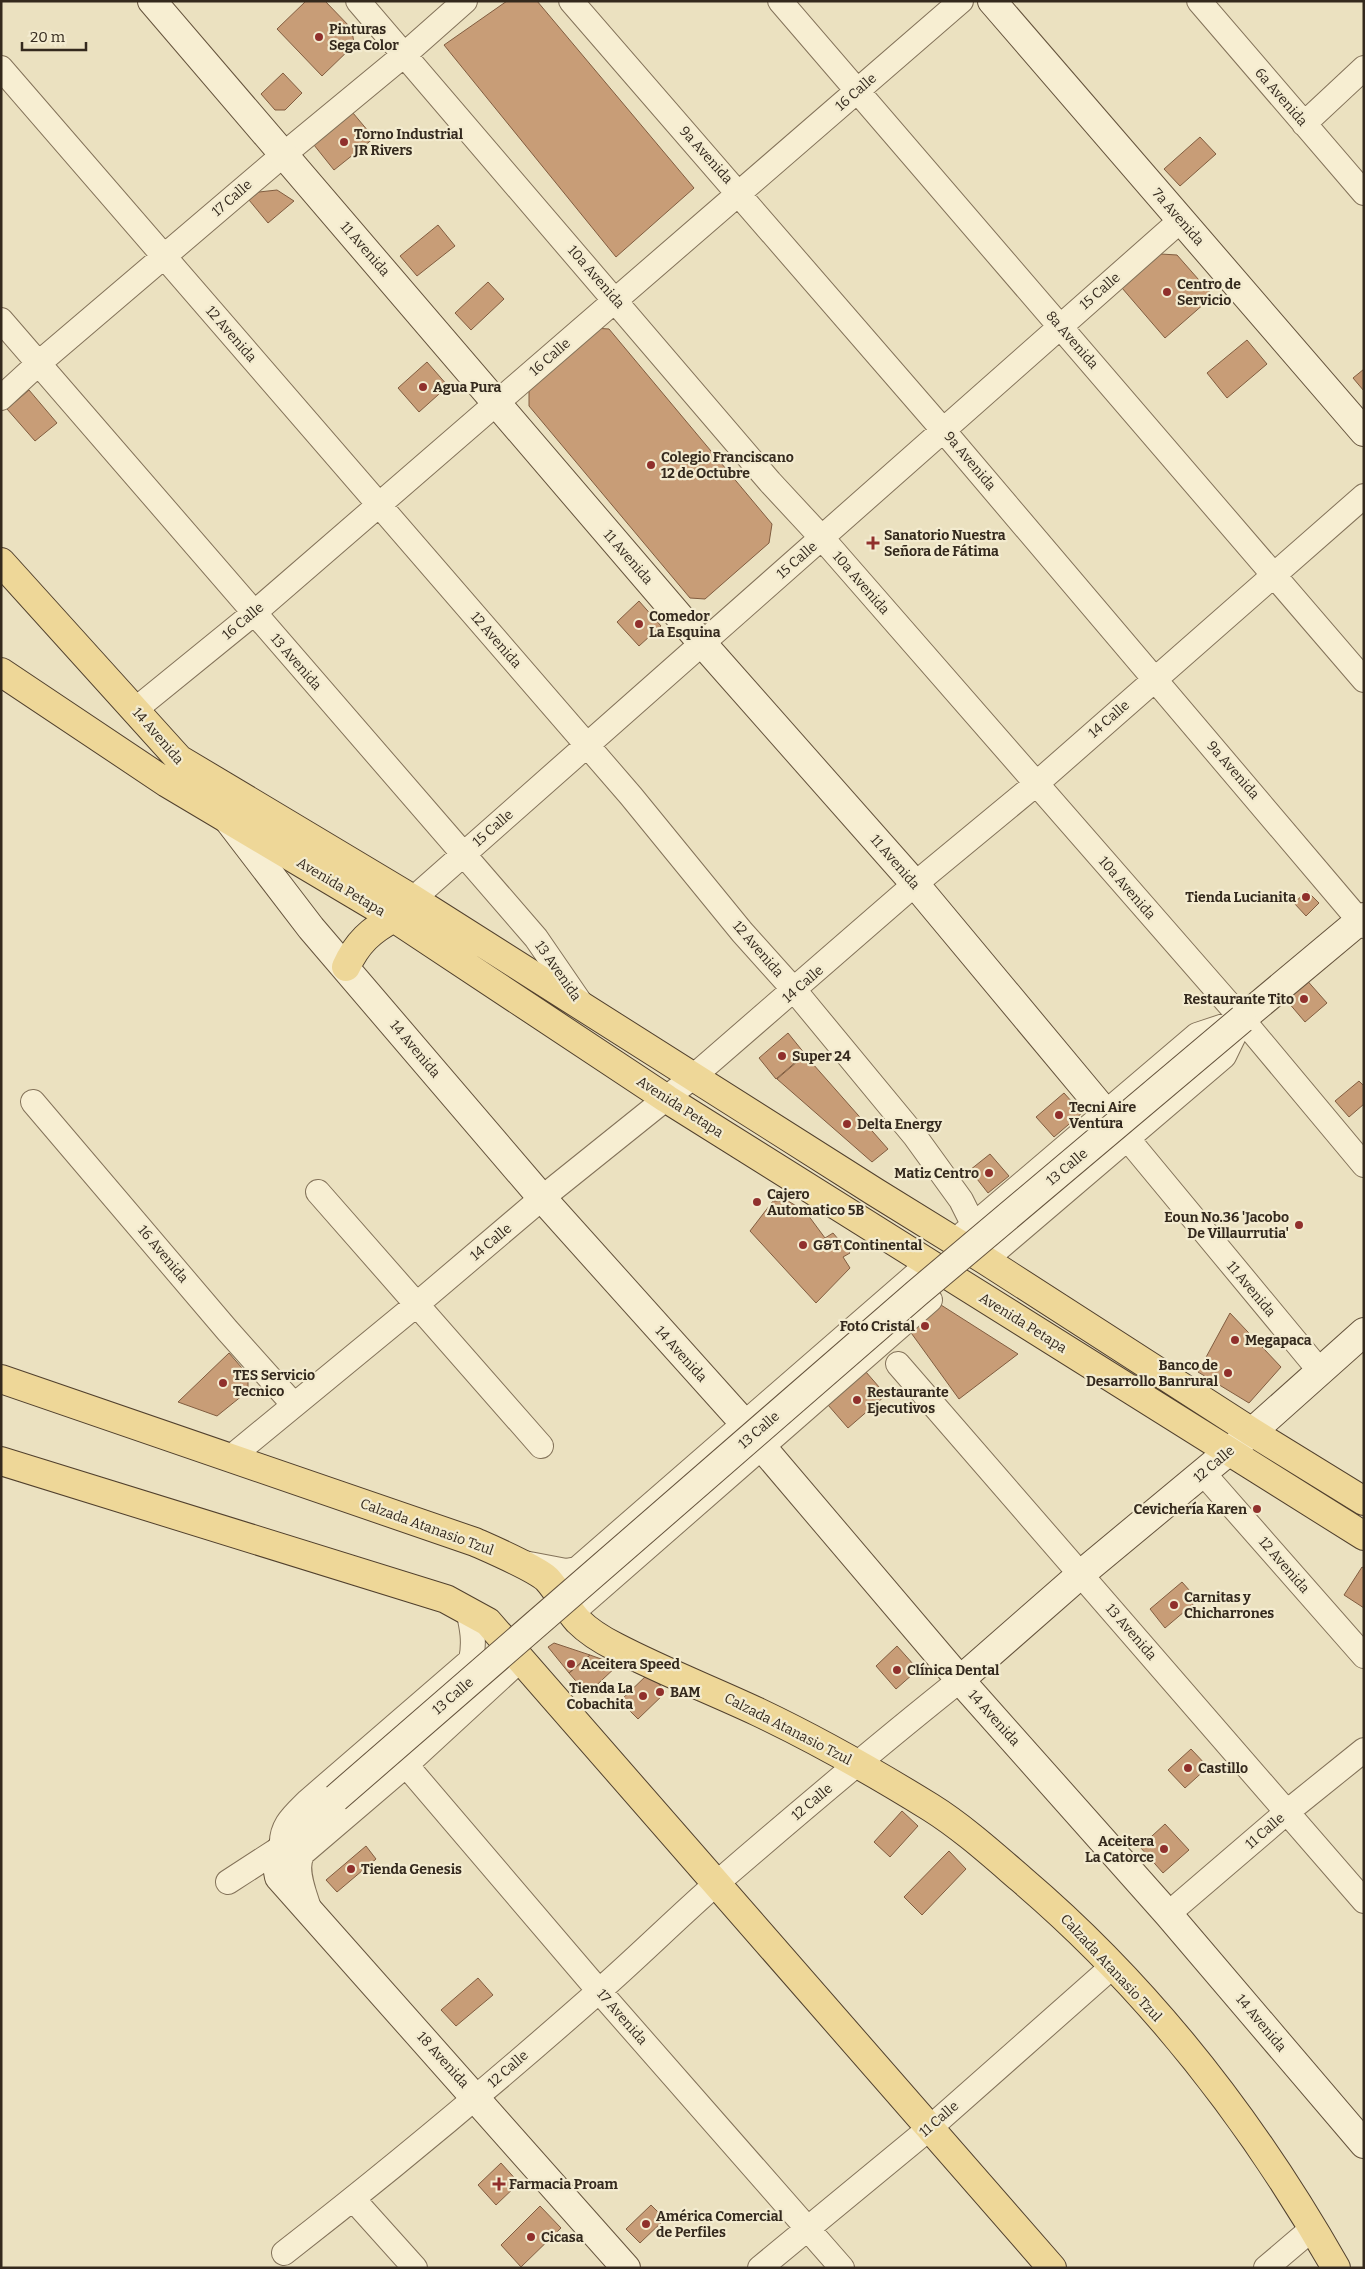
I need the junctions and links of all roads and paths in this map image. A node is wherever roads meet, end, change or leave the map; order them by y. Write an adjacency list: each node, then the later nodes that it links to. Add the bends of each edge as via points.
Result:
1 (152, 1): 14 (main road, 11 Avenida)
2 (358, 1): 9 (street, 10a Avenida)
3 (465, 1): 9 (street, 17 Calle)
4 (571, 1): 15 (street, 9a Avenida)
5 (780, 1): 12 (street, 8a Avenida)
6 (961, 1): 12 (street, 16 Calle)
7 (992, 1): 17 (main road, 7a Avenida)
8 (1199, 1): 13 (street, 6a Avenida)
9 (404, 55): 14 (street, 17 Calle); 19 (street, 10a Avenida)
10 (1, 68): 18 (street, 12 Avenida)
11 (1364, 68): 13 (street)
12 (857, 91): 15 (street, 16 Calle); 21 (street, 8a Avenida)
13 (1304, 124): 16 (street, 6a Avenida)
14 (283, 154): 18 (street, 17 Calle); 24 (main road, 11 Avenida)
15 (740, 193): 19 (street, 16 Calle); 25 (street, 9a Avenida)
16 (1364, 193)
17 (1181, 220): 21 (street, 15 Calle); 26 (main road, 7a Avenida)
18 (164, 256): 22 (street, 17 Calle); 28 (street, 12 Avenida)
19 (616, 300): 24 (street, 16 Calle); 29 (street, 10a Avenida, via 770,482)
20 (1, 320): 22 (street, 13 Avenida)
21 (1060, 327): 25 (street, 15 Calle); 31 (street, 8a Avenida)
22 (39, 363): 23 (street, 17 Calle); 32 (street, 13 Avenida)
23 (1, 398)
24 (496, 403): 28 (street, 16 Calle); 33 (main road, 11 Avenida)
25 (943, 430): 29 (street, 15 Calle); 35 (street, 9a Avenida)
26 (1364, 432)
27 (1364, 496): 31 (street, 14 Calle)
28 (379, 505): 32 (street, 16 Calle); 38 (street, 12 Avenida)
29 (822, 538): 33 (street, 15 Calle); 40 (street, 10a Avenida)
30 (1, 562): 37 (main road, 14 Avenida)
31 (1274, 575): 35 (street, 14 Calle); 36 (street, 8a Avenida)
32 (254, 613): 37 (street, 16 Calle); 42 (street, 13 Avenida)
33 (702, 643): 38 (street, 15 Calle); 43 (main road, 11 Avenida)
34 (1, 672): 41 (main road, Avenida Petapa)
35 (1154, 680): 40 (street, 14 Calle); 46 (street, 9a Avenida)
36 (1364, 680)
37 (136, 709): 39 (main road, 14 Avenida)
38 (587, 745): 42 (street, 15 Calle); 48 (street, 12 Avenida)
39 (179, 759): 41 (main road, 14 Avenida); 44 (main road, Avenida Petapa)
40 (1036, 784): 43 (street, 14 Calle); 50 (street, 10a Avenida)
41 (228, 821): 45 (main road, Avenida Petapa); 47 (main road, 14 Avenida, via 311,928)
42 (463, 854): 44 (street, 15 Calle); 49 (street, 13 Avenida, via 536,938)
43 (915, 884): 48 (street, 14 Calle); 54 (main road, 11 Avenida)
44 (413, 899): 49 (main road, Avenida Petapa)
45 (394, 918): 47 (main road, via 364,937); 52 (main road, Avenida Petapa)
46 (1362, 921): 50 (main road, 13 Calle)
47 (346, 966): 58 (main road, 14 Avenida)
48 (795, 991): 51 (street, 14 Calle); 59 (street, 12 Avenida, via 914,1135 961,1200)
49 (585, 1009): 51 (main road, Avenida Petapa)
50 (1242, 1019): 54 (street, 13 Calle, via 1197,1035); 55 (street, 13 Calle, via 1224,1056); 56 (street, 10a Avenida); 90 (main road, 13 Calle, bridge, via 909,1299)
51 (694, 1076): 52 (street, 14 Calle); 59 (main road, Avenida Petapa)
52 (667, 1099): 58 (street, 14 Calle); 61 (main road, Avenida Petapa)
53 (33, 1102): 68 (street, 16 Avenida, via 226,1330)
54 (1105, 1112): 59 (street, 13 Calle)
55 (1127, 1138): 60 (street, 13 Calle); 66 (street, 11 Avenida)
56 (1364, 1165)
57 (318, 1192): 63 (street)
58 (542, 1198): 63 (street, 14 Calle); 69 (main road, 14 Avenida)
59 (964, 1234): 60 (main road, Avenida Petapa)
60 (985, 1260): 70 (main road, Avenida Petapa)
61 (928, 1264): 62 (main road, Avenida Petapa); 69 (street, 13 Calle)
62 (953, 1279): 72 (street, 13 Calle); 73 (main road, Avenida Petapa)
63 (416, 1305): 68 (street, 14 Calle); 71 (street)
64 (1364, 1332): 66 (main road, 12 Calle)
65 (898, 1364): 80 (street, 13 Avenida)
66 (1320, 1370): 70 (main road, 12 Calle)
67 (1, 1379): 74 (main road, Calzada Atanasio Tzul)
68 (294, 1405): 74 (street, 14 Calle)
69 (744, 1423): 72 (main road, 14 Avenida); 79 (street, 13 Calle, via 577,1569 566,1571)
70 (1252, 1432): 73 (main road, 12 Calle); 77 (main road, Avenida Petapa)
71 (541, 1446)
72 (762, 1447): 82 (street, 13 Calle); 85 (main road, 14 Avenida)
73 (1229, 1452): 76 (main road, 12 Calle); 78 (main road, Avenida Petapa)
74 (230, 1458): 79 (main road, Calzada Atanasio Tzul, via 475,1542)
75 (1, 1461): 81 (main road, via 446,1600)
76 (1204, 1474): 80 (main road, 12 Calle); 83 (street, 12 Avenida)
77 (1364, 1501)
78 (1364, 1536)
79 (514, 1562): 82 (main road, Calzada Atanasio Tzul, via 546,1578)
80 (1081, 1574): 85 (main road, 12 Calle); 89 (street, 13 Avenida)
81 (468, 1610): 84 (main road, via 488,1622); 90 (street, 13 Calle, via 473,1630 471,1660 308,1801 286,1824 281,1838)
82 (572, 1613): 87 (main road, Calzada Atanasio Tzul, via 593,1634 616,1648 761,1714)
83 (1364, 1656)
84 (521, 1659): 88 (street, 13 Calle); 92 (main road)
85 (960, 1680): 87 (street, 12 Calle); 95 (main road, 14 Avenida)
86 (1364, 1750): 89 (street, 11 Calle)
87 (857, 1764): 92 (street, 12 Calle); 96 (main road, Calzada Atanasio Tzul, via 933,1809 992,1854 1052,1906)
88 (406, 1765): 94 (street, 13 Calle, via 300,1858); 97 (street, 17 Avenida)
89 (1287, 1812): 93 (street, 13 Avenida); 95 (street, 11 Calle)
90 (282, 1847): 91 (street, 13 Calle); 94 (main road, 18 Avenida, via 276,1861 279,1877)
91 (228, 1882)
92 (717, 1884): 97 (street, 12 Calle); 99 (main road)
93 (1364, 1901)
94 (310, 1911): 98 (main road, 18 Avenida)
95 (1168, 1914): 100 (main road, 14 Avenida)
96 (1113, 1966): 99 (street, 11 Calle); 103 (main road, Calzada Atanasio Tzul, via 1203,2068 1244,2121)
97 (599, 1991): 98 (street, 12 Calle); 102 (street, 17 Avenida)
98 (476, 2097): 101 (street, 12 Calle); 106 (main road, 18 Avenida)
99 (931, 2127): 102 (street, 11 Calle); 109 (main road)
100 (1364, 2144)
101 (354, 2199): 104 (street, 12 Calle); 105 (street)
102 (807, 2227): 107 (street, 11 Calle); 108 (street, 17 Avenida)
103 (1313, 2228): 110 (street); 111 (main road, Calzada Atanasio Tzul)
104 (284, 2253)
105 (414, 2268)
106 (626, 2268)
107 (760, 2268)
108 (842, 2268)
109 (1052, 2268)
110 (1266, 2268)
111 (1336, 2268)

